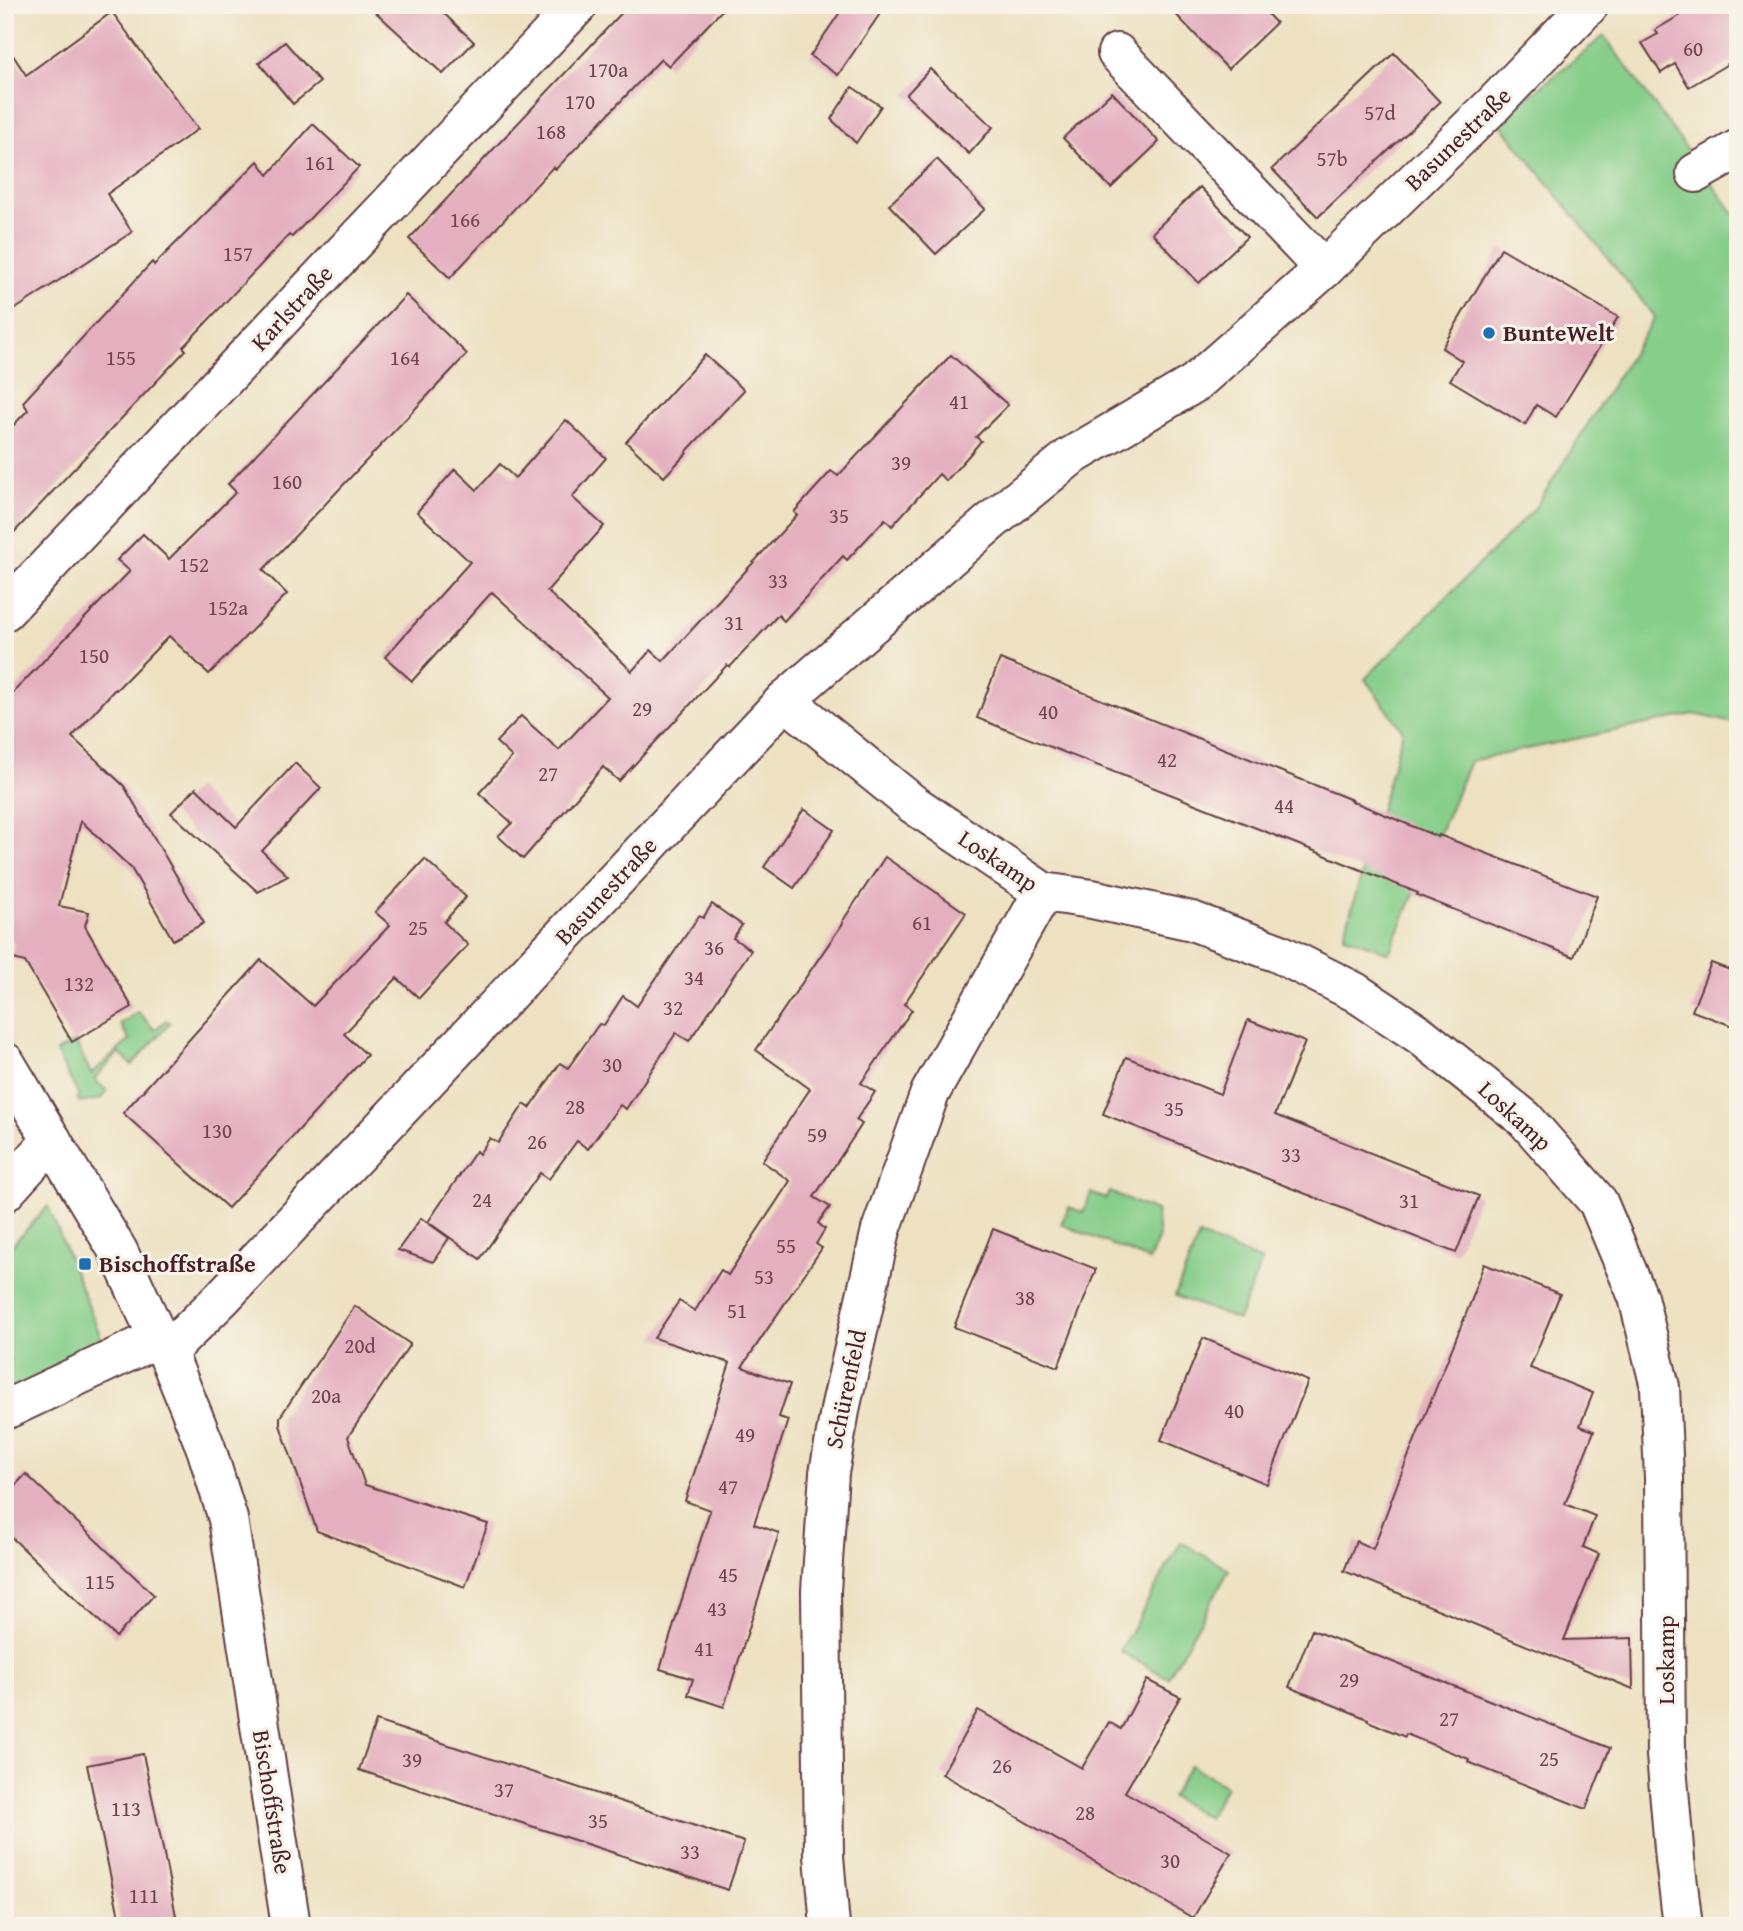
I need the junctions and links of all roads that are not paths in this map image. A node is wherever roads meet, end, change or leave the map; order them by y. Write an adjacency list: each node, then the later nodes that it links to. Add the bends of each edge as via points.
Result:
1 (578, 5): 7 (street, Karlstraße)
2 (1589, 5): 6 (street, Basunestraße)
3 (1117, 53): 6 (street)
4 (1738, 149): 5 (street)
5 (1696, 173)
6 (1324, 269): 8 (street, Basunestraße, via 1195,383 1070,457)
7 (5, 611)
8 (785, 701): 9 (street, Loskamp, via 913,804); 13 (street, Basunestraße, via 230,1290)
9 (1043, 892): 16 (street, Schürenfeld, via 930,1093 881,1230 841,1405 829,1473 821,1591 824,1856); 17 (street, Loskamp, via 1192,921 1278,953 1355,992 1420,1035 1525,1119 1598,1202 1638,1297 1660,1387 1666,1755)
10 (5, 1062): 11 (street, Bischoffstraße)
11 (52, 1140): 12 (street); 13 (street, Bischoffstraße, via 117,1251)
12 (5, 1192)
13 (163, 1345): 14 (street, Basunestraße); 15 (street, Bischoffstraße, via 206,1448 228,1519)
14 (5, 1410)
15 (291, 1926)
16 (830, 1926)
17 (1683, 1926)

